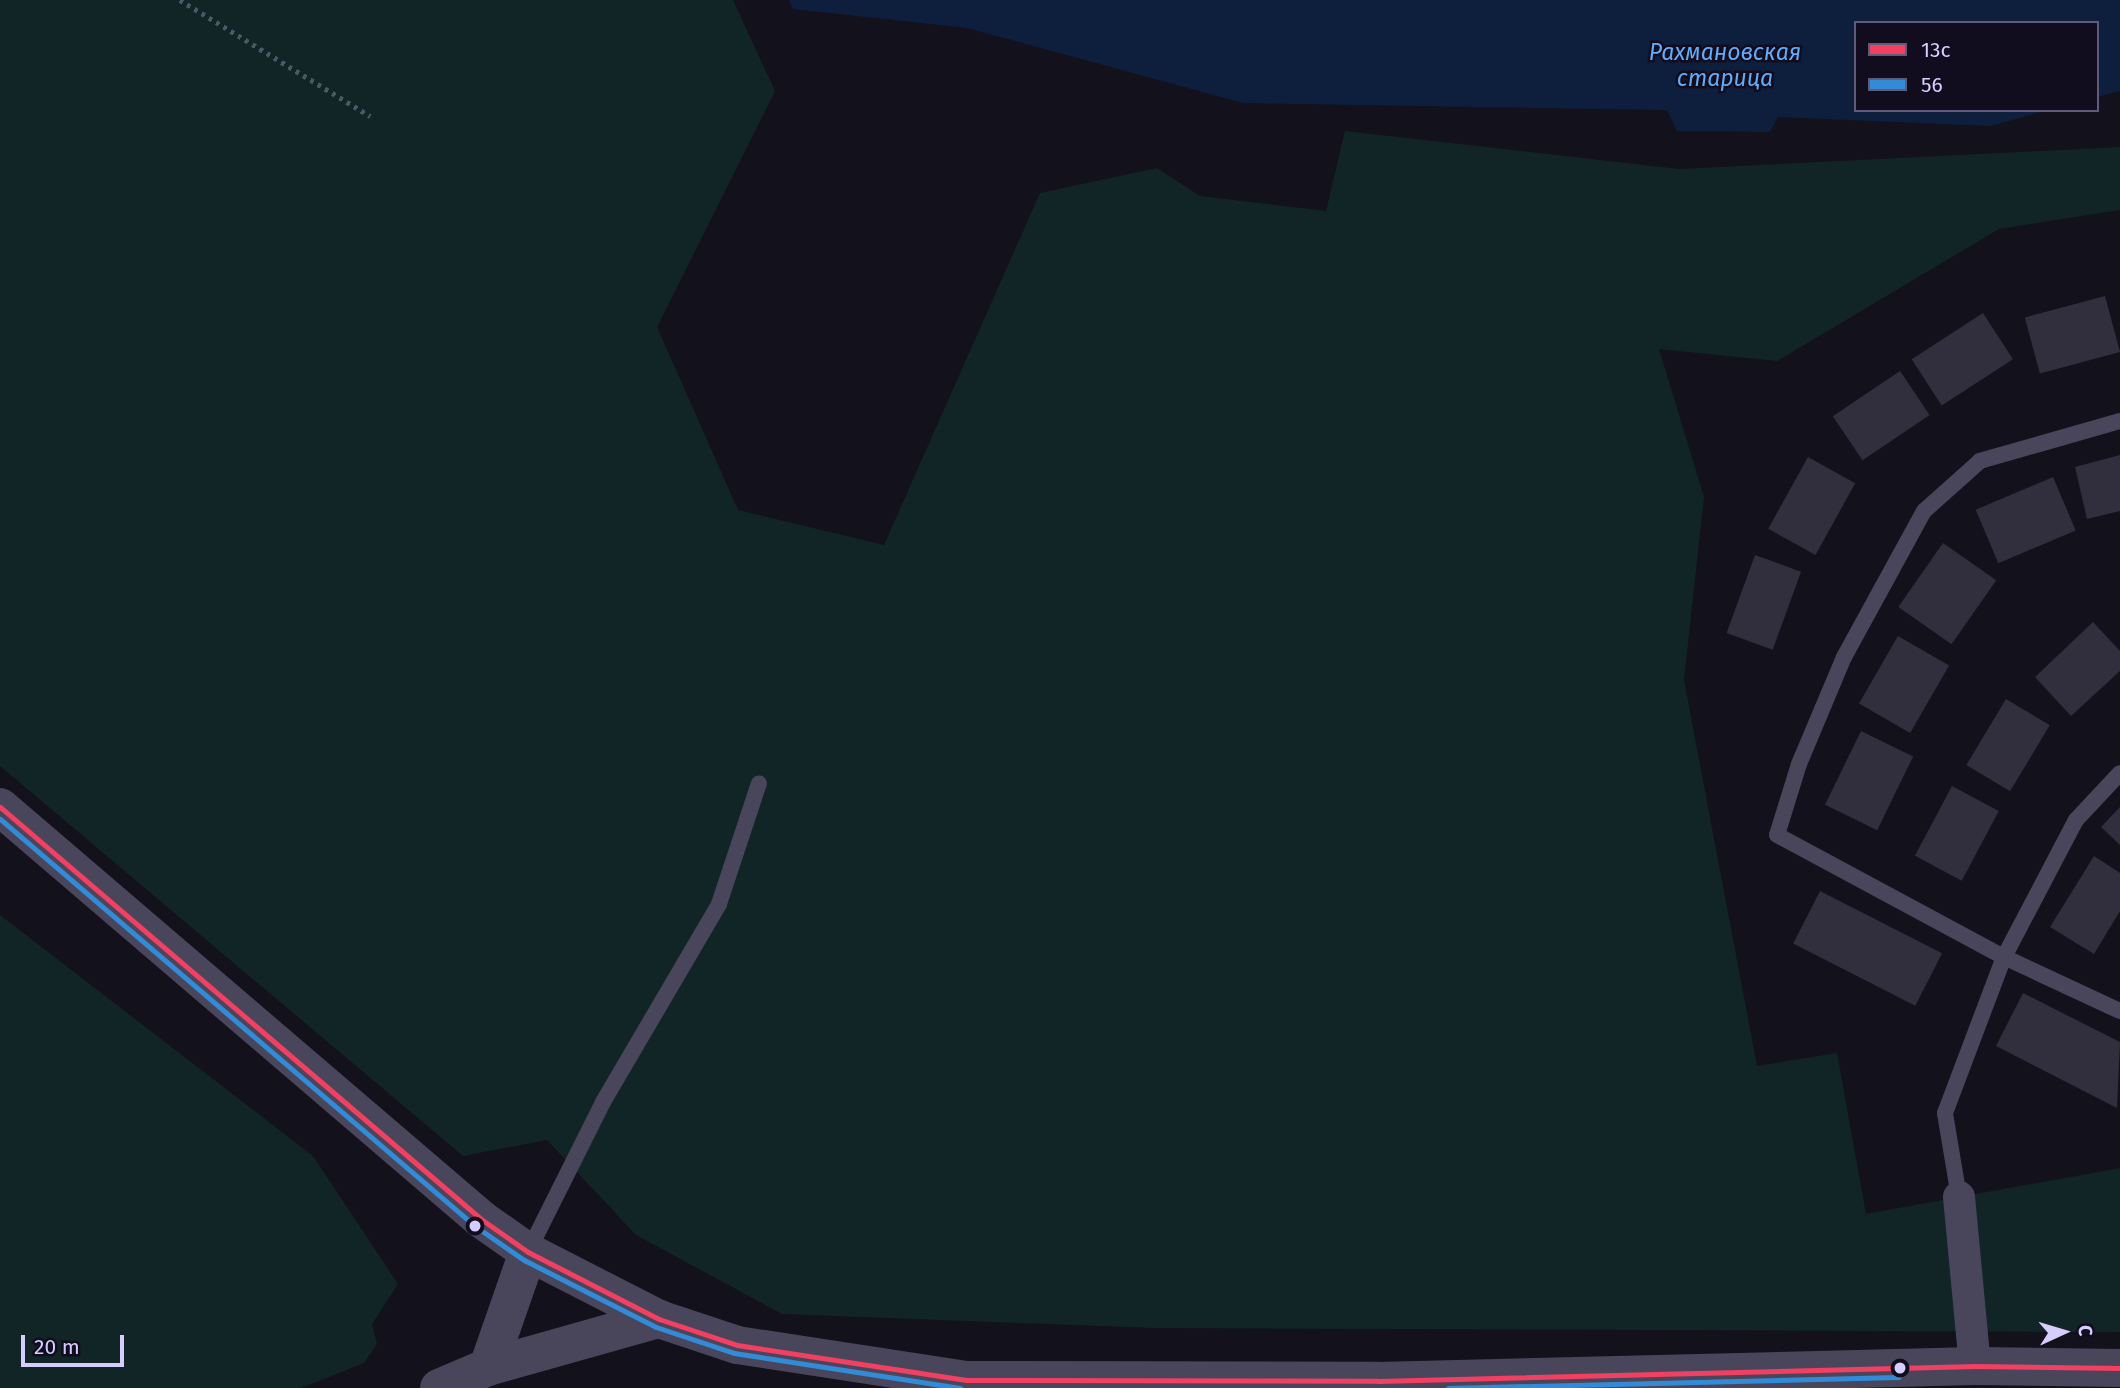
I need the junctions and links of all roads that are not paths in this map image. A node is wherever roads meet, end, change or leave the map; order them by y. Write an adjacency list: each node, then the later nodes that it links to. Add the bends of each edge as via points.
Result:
1 (2120, 421): 5 (lane, via 1980,461 1924,511 1844,657 1799,764 1777,835)
2 (2120, 773): 5 (lane, via 2076,820)
3 (760, 783): 8 (lane, via 719,904 603,1102)
4 (0, 807): 8 (street, via 481,1219)
5 (2004, 957): 6 (lane); 7 (lane, via 1945,1112)
6 (2120, 1011)
7 (1959, 1197): 10 (street)
8 (528, 1252): 9 (street); 11 (street)
9 (659, 1319): 10 (street, via 737,1345 966,1380 1378,1381); 11 (street)
10 (1975, 1366): 12 (street)
11 (488, 1367): 13 (street)
12 (2120, 1368)
13 (439, 1388)

